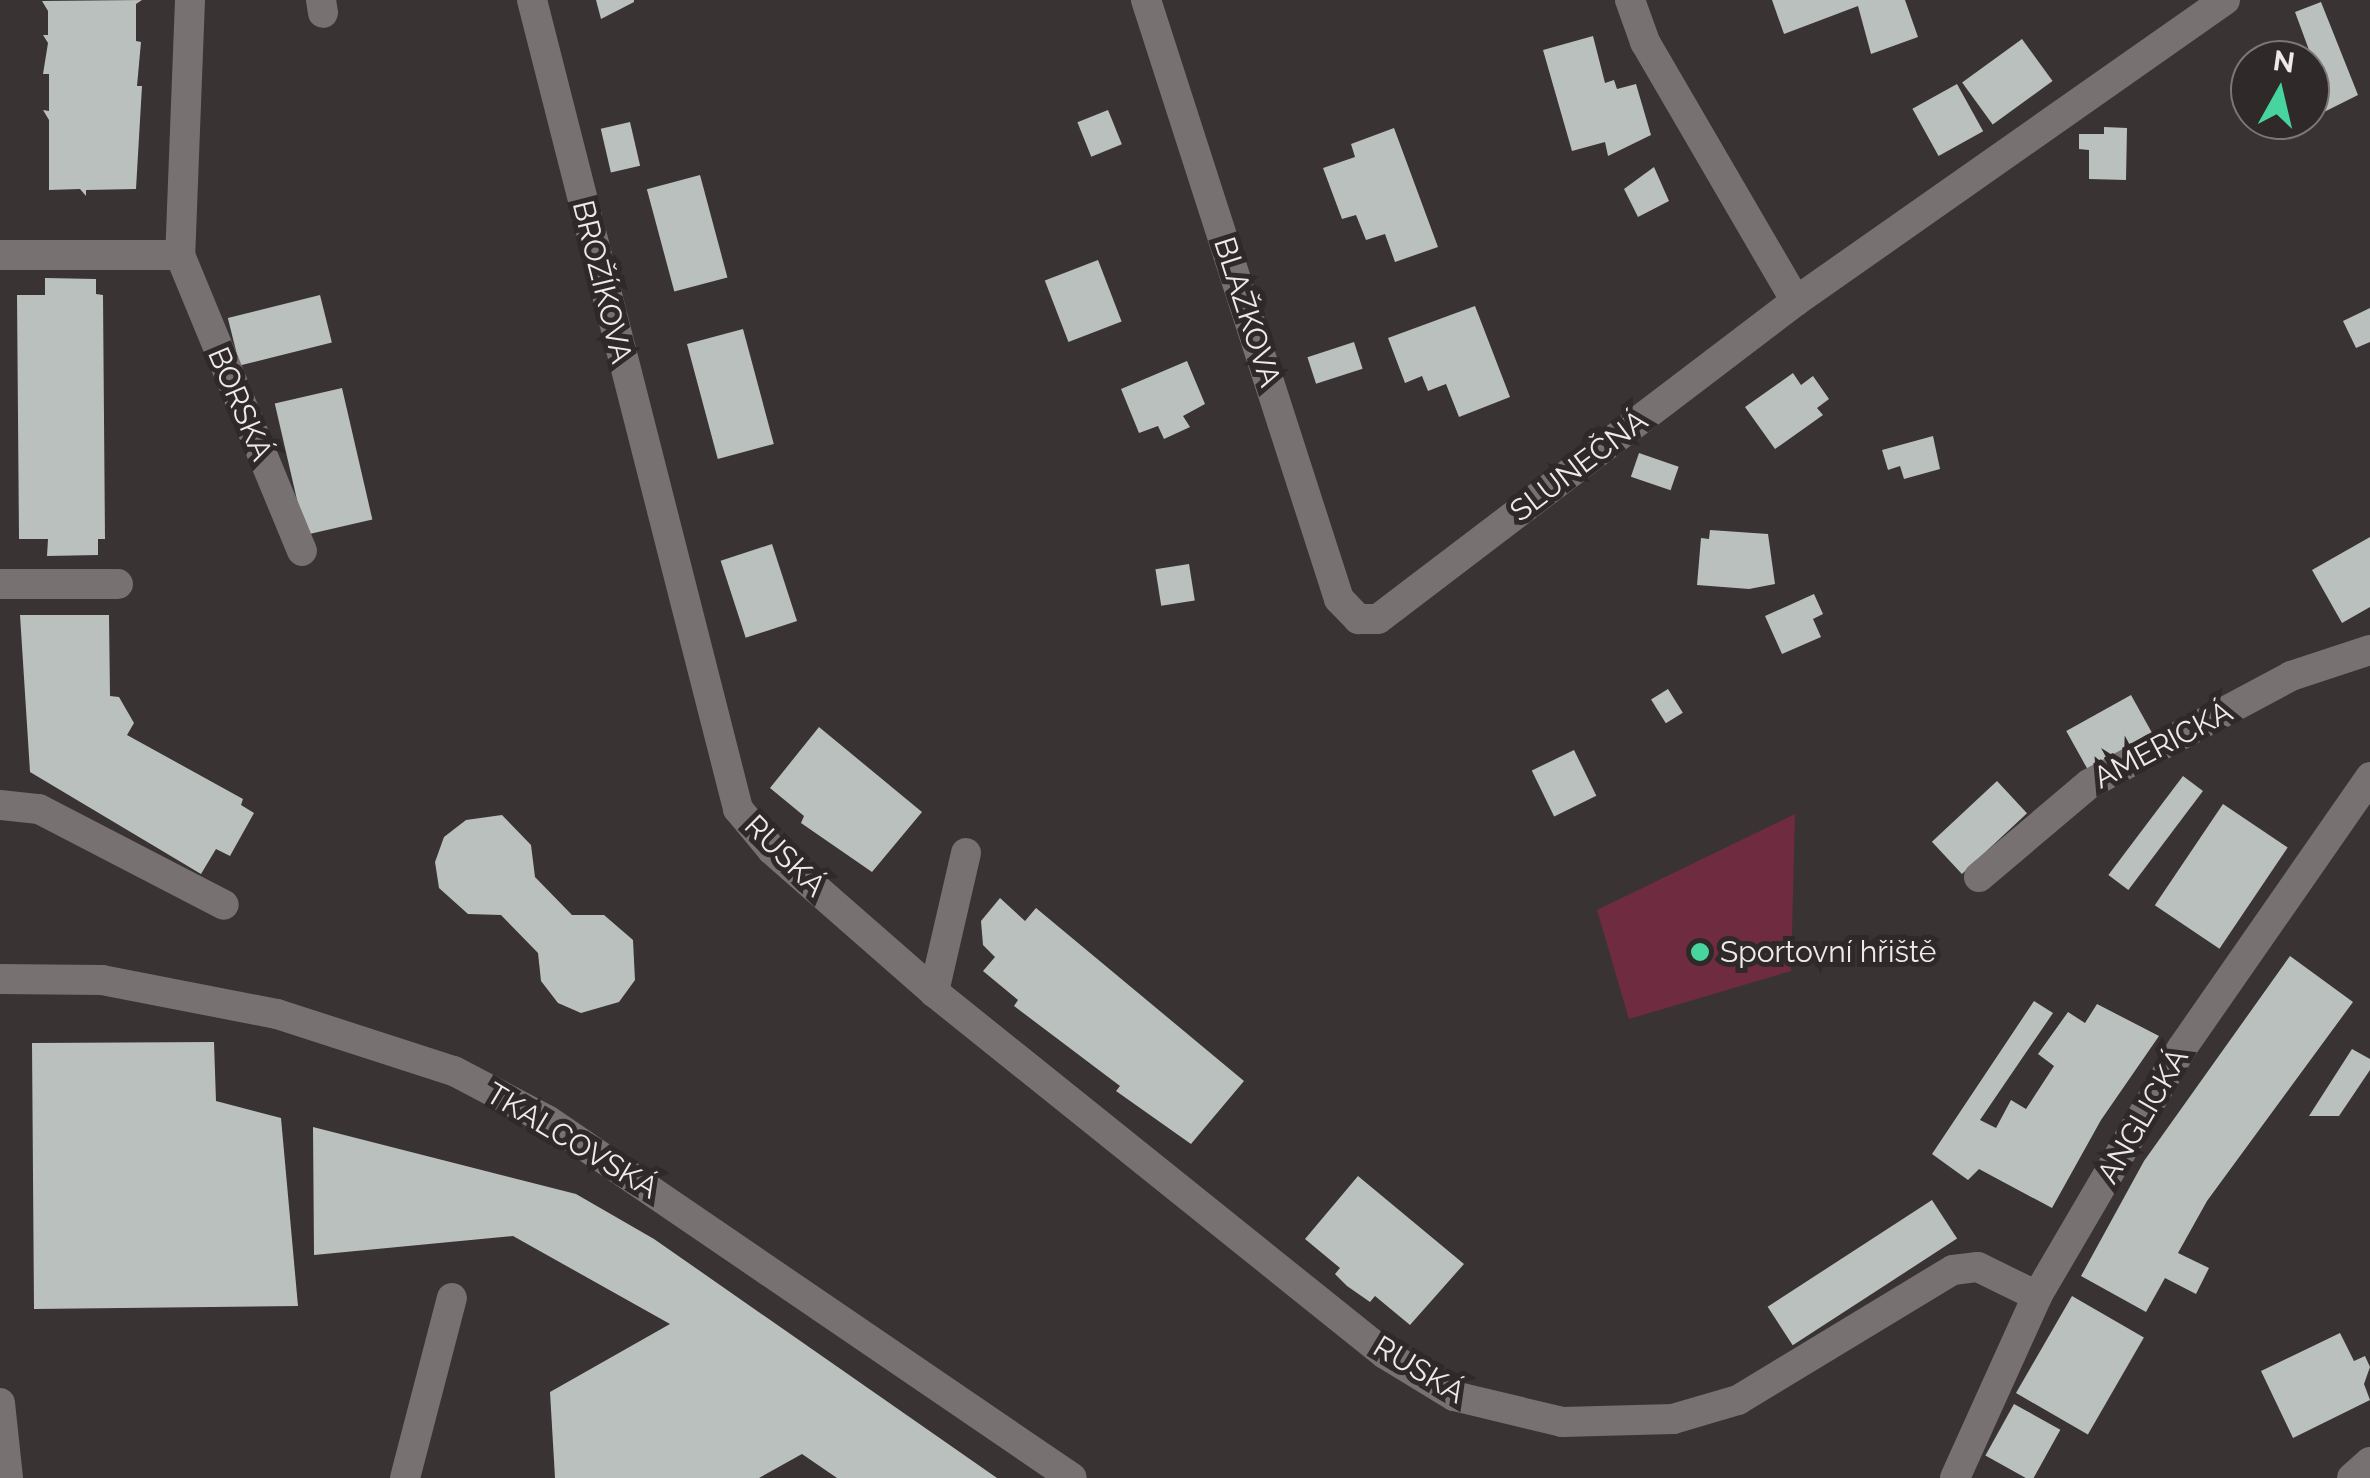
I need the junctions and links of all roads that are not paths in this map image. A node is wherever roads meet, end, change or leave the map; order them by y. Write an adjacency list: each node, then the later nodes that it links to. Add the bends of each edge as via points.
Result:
1 (190, 0): 7 (street, BORSKÁ)
2 (532, 0): 10 (street, BROŽÍKOVA)
3 (1146, 0): 13 (street, BLAŽKOVA, via 1339,598)
4 (1630, 0): 8 (street, via 1646,42)
5 (2225, 0): 8 (street, SLUNEČNÁ)
6 (0, 255): 7 (street)
7 (180, 255): 9 (street, BORSKÁ)
8 (1796, 302): 13 (street, SLUNEČNÁ, via 1378,619)
9 (302, 551)
10 (672, 563): 21 (street, RUSKÁ, via 738,808 772,850)
11 (0, 584): 12 (street)
12 (118, 584)
13 (1358, 618)
14 (2370, 650): 18 (street, AMERICKÁ, via 2292,676 2089,784)
15 (2370, 777): 22 (street, ANGLICKÁ, via 2182,1048)
16 (0, 804): 19 (street, via 40,808)
17 (966, 853): 21 (street)
18 (1979, 878)
19 (224, 906)
20 (0, 979): 28 (street, TKALCOVSKÁ, via 102,980 277,1014 454,1071 579,1141)
21 (934, 992): 22 (street, RUSKÁ, via 1385,1354 1454,1396 1496,1411 1562,1422 1673,1419 1738,1400 1953,1270 1978,1267)
22 (2037, 1296): 29 (street, ANGLICKÁ)
23 (452, 1298): 27 (street)
24 (0, 1403): 26 (street)
25 (2370, 1462): 30 (street)
26 (8, 1478)
27 (405, 1478)
28 (1072, 1478)
29 (1954, 1478)
30 (2352, 1478)

